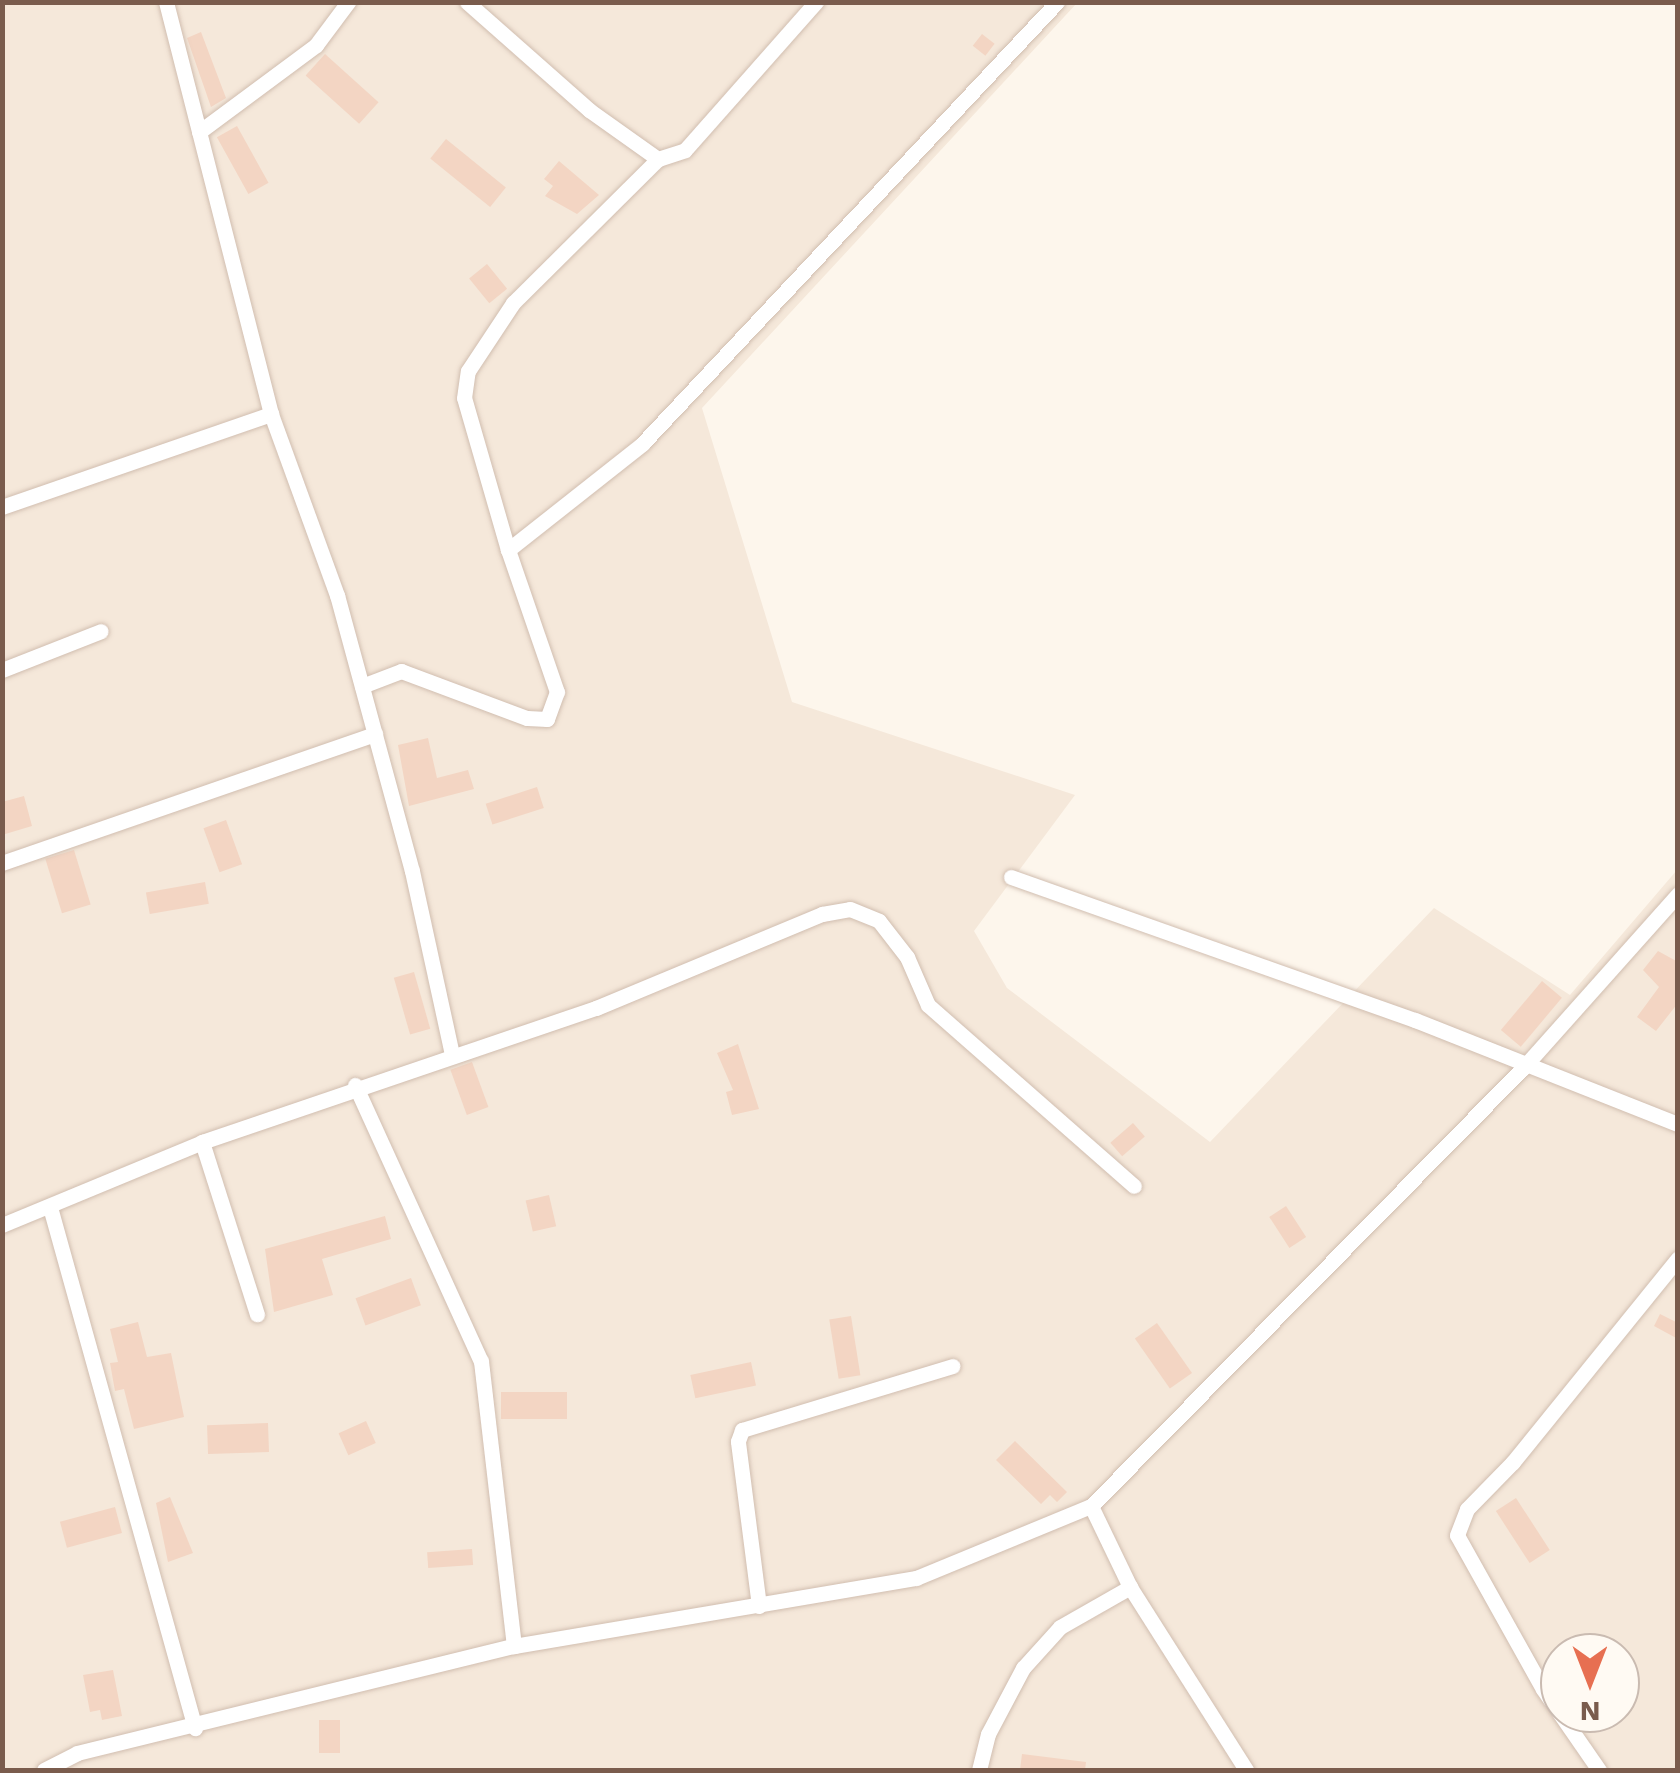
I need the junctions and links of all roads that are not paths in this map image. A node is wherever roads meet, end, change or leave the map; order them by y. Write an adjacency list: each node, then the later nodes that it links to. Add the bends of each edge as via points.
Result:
1 (166, 2): 6 (street)
2 (348, 2): 6 (street, via 316,45)
3 (467, 2): 7 (street, via 590,110)
4 (816, 2): 7 (street, via 686,150)
5 (1057, 2): 10 (street, via 642,444)
6 (199, 132): 8 (street)
7 (658, 159): 10 (street, via 513,302 468,371 464,398)
8 (271, 414): 9 (street); 13 (street, via 337,595)
9 (2, 508)
10 (508, 550): 13 (street, via 558,692 547,719 527,718 401,671)
11 (101, 631): 12 (street)
12 (2, 670)
13 (362, 686): 14 (street)
14 (375, 734): 15 (street); 18 (street)
15 (2, 863)
16 (1011, 877): 19 (street, via 1415,1020)
17 (1678, 894): 19 (street)
18 (452, 1054): 20 (street); 23 (street, via 596,1008 822,914 850,909 879,921 907,958 928,1005)
19 (1524, 1068): 21 (street); 29 (street)
20 (355, 1085): 22 (street); 32 (street, via 481,1361)
21 (1678, 1124)
22 (202, 1142): 24 (street); 27 (street)
23 (1134, 1186)
24 (50, 1208): 25 (street); 33 (street)
25 (2, 1225)
26 (1678, 1258): 37 (street, via 1467,1509 1457,1535 1543,1689)
27 (257, 1314)
28 (952, 1366): 31 (street, via 742,1430)
29 (1091, 1506): 30 (street); 31 (street, via 916,1578)
30 (1130, 1587): 35 (street, via 1060,1627 1023,1668 988,1734); 36 (street)
31 (759, 1606): 32 (street)
32 (514, 1646): 33 (street)
33 (195, 1728): 34 (street, via 77,1754)
34 (44, 1770)
35 (979, 1770)
36 (1246, 1770)
37 (1599, 1770)

